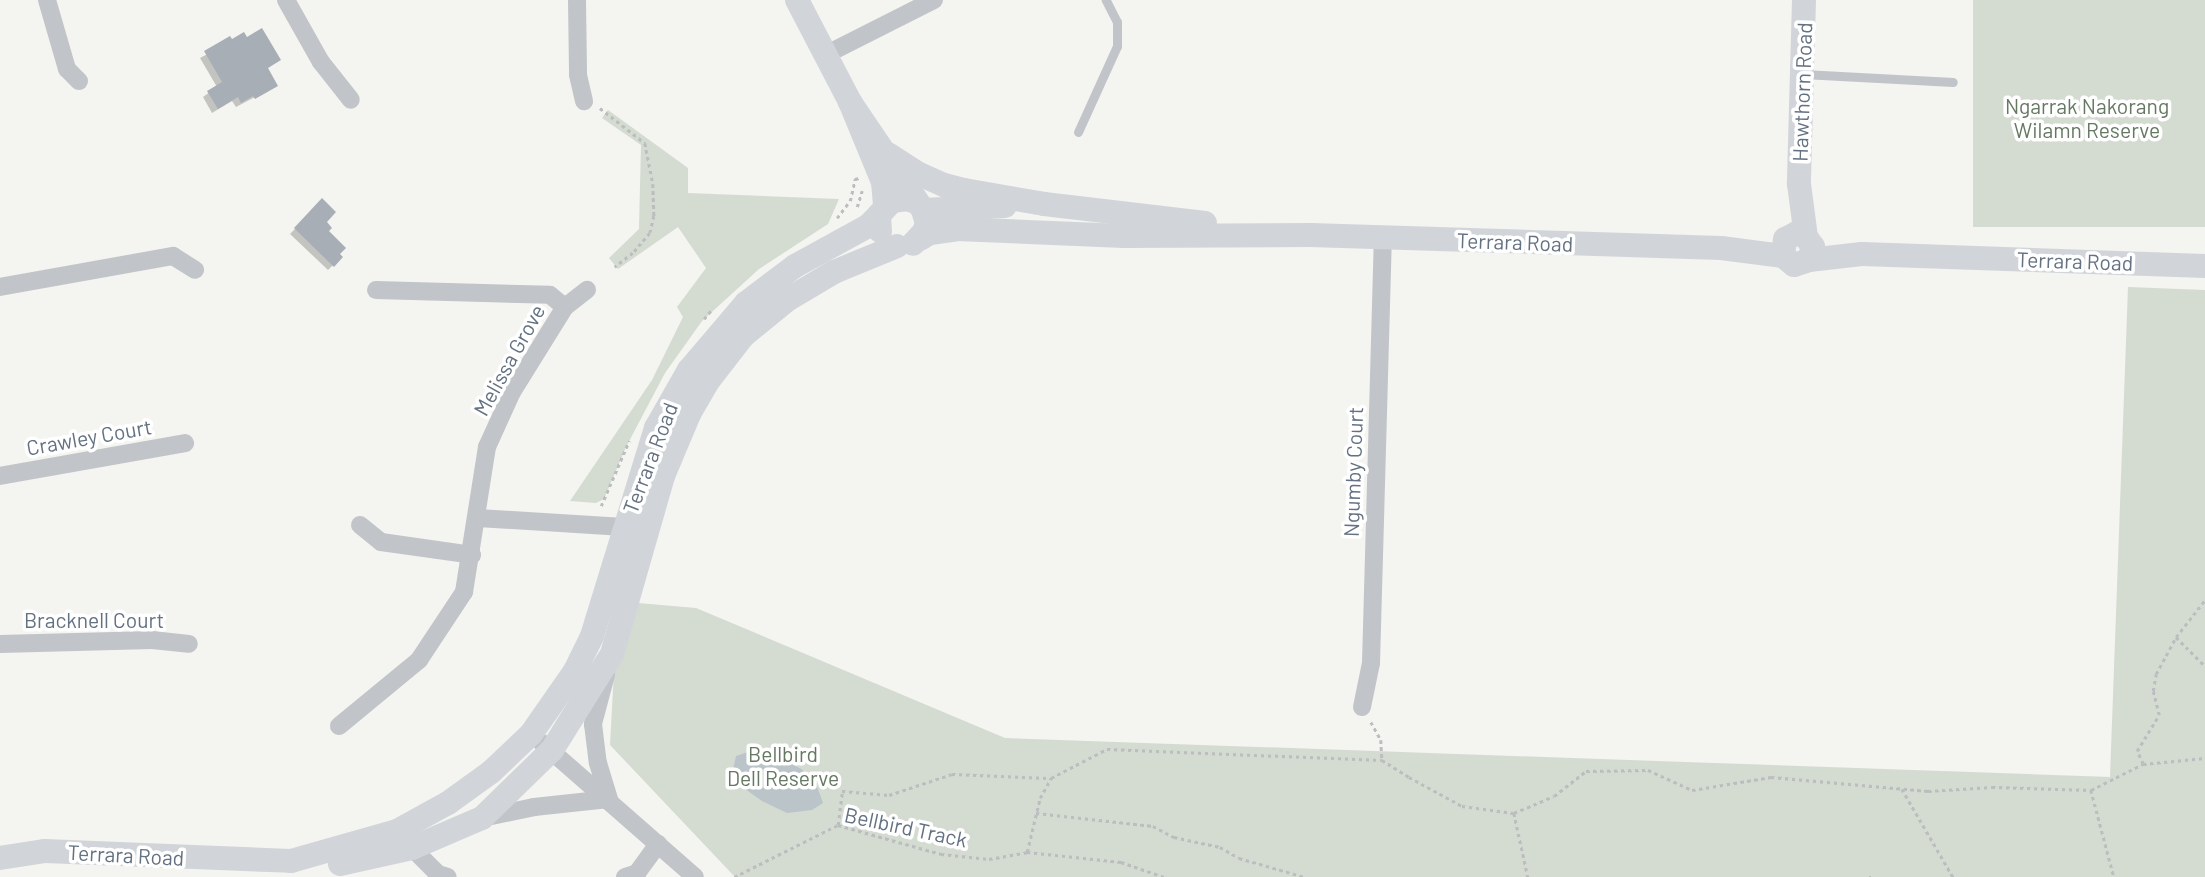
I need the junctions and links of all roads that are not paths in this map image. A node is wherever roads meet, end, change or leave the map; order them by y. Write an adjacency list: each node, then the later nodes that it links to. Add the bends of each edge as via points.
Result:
1 (47, 0): 10 (street, via 67,69)
2 (286, 0): 12 (street, via 321,62)
3 (577, 0): 13 (street, via 578,75)
4 (797, 0): 8 (main road)
5 (934, 0): 8 (street)
6 (1106, 0): 15 (lane, via 1117,22 1117,46)
7 (1804, 0): 9 (main road, Hawthorn Road)
8 (825, 55): 14 (main road)
9 (1802, 74): 11 (lane); 23 (main road, Hawthorn Road)
10 (79, 81)
11 (1953, 82)
12 (351, 100)
13 (584, 101)
14 (850, 102): 16 (main road); 19 (main road, via 883,182)
15 (1078, 132)
16 (888, 154): 17 (main road, Terrara Road, via 944,185); 18 (main road)
17 (1044, 204): 18 (main road, Terrara Road); 20 (main road, Terrara Road)
18 (920, 207): 19 (main road, via 900,198); 22 (main road, via 927,224)
19 (882, 211): 22 (main road, via 883,237); 34 (main road, Terrara Road, via 868,226 770,284 708,345 656,428)
20 (1310, 236): 21 (main road, Terrara Road); 22 (main road, Terrara Road, via 1124,236 957,229)
21 (1383, 238): 23 (main road, Terrara Road, via 1721,248); 39 (street, Ngumby Court, via 1371,663)
22 (909, 242): 34 (main road, Terrara Road, via 870,255 809,286 743,336 689,414)
23 (1797, 244): 24 (main road, Terrara Road, via 1862,254)
24 (2205, 266)
25 (195, 270): 26 (street, via 173,256)
26 (0, 287)
27 (376, 290): 29 (street, Melissa Grove, via 550,295)
28 (587, 290): 29 (street, Melissa Grove)
29 (565, 307): 32 (street, Melissa Grove, via 512,392 487,447)
30 (186, 443): 31 (street, Crawley Court)
31 (0, 476)
32 (478, 518): 34 (street); 35 (street, Melissa Grove)
33 (360, 525): 35 (street, via 381,542)
34 (635, 532): 38 (main road, Terrara Road); 41 (main road, Terrara Road, via 575,671)
35 (472, 555): 40 (street, Melissa Grove, via 464,592 419,660)
36 (0, 644): 37 (street, Bracknell Court, via 152,640)
37 (189, 644)
38 (612, 654): 42 (main road, Terrara Road); 43 (street, Terrara Road, via 593,724)
39 (1362, 707)
40 (339, 726)
41 (531, 734): 42 (street); 50 (main road, Terrara Road, via 491,772 397,831)
42 (552, 750): 43 (street); 44 (main road, Terrara Road)
43 (609, 799): 44 (street); 46 (street)
44 (482, 818): 47 (main road, Terrara Road)
45 (0, 841): 48 (main road, Terrara Road)
46 (658, 844): 52 (street, via 637,873); 53 (street)
47 (412, 848): 50 (main road, Terrara Road, via 339,865); 51 (street, via 438,874)
48 (45, 851): 49 (main road, Terrara Road); 50 (main road, Terrara Road)
49 (0, 858)
50 (286, 864)
51 (448, 877)
52 (625, 877)
53 (695, 877)

